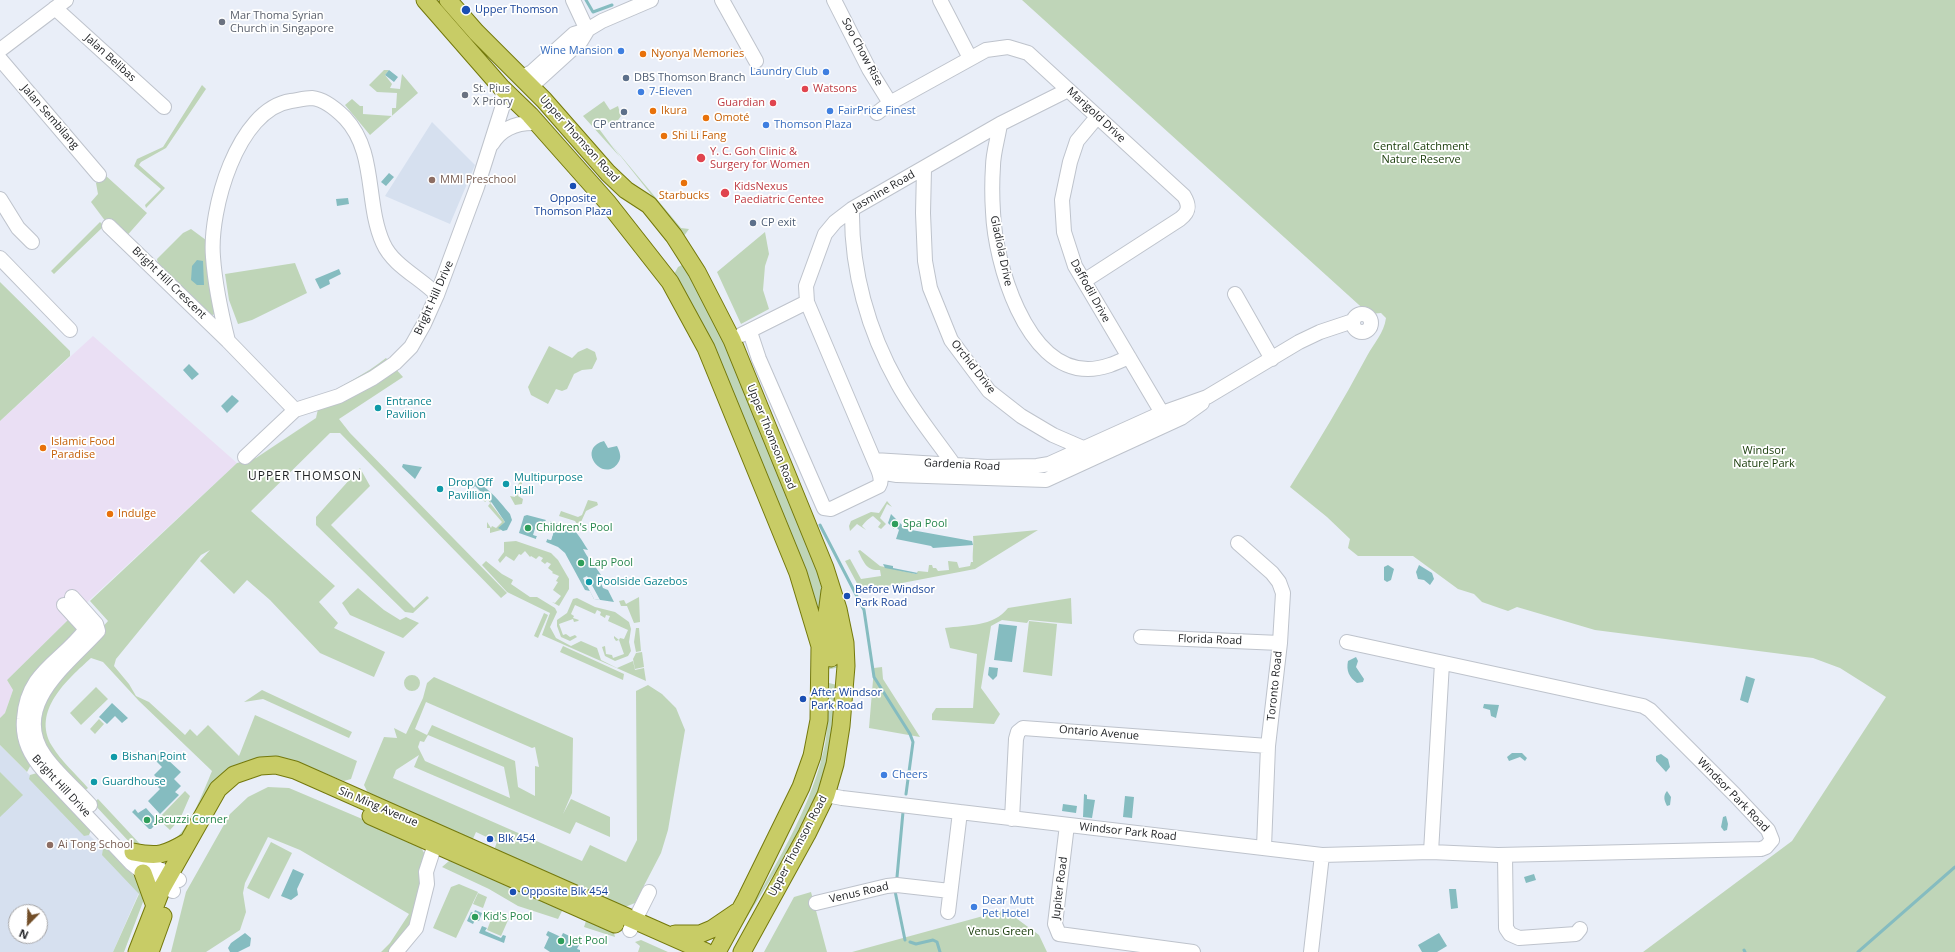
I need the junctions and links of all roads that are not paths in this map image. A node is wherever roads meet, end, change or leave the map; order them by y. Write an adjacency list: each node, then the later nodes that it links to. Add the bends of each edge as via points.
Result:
1 (425, 0): 10 (main road, Upper Thomson Road)
2 (448, 0): 9 (main road, Upper Thomson Road)
3 (573, 0): 11 (street)
4 (651, 0): 11 (street)
5 (722, 0): 14 (street)
6 (834, 0): 18 (street, Soo Chow Rise)
7 (940, 0): 13 (street)
8 (61, 4): 12 (street); 19 (street, Jalan Belibas)
9 (460, 13): 10 (main road, via 452,12 445,18); 15 (main road, Upper Thomson Road)
10 (445, 24): 16 (main road, Upper Thomson Road)
11 (587, 30): 15 (street, via 574,34 532,72)
12 (0, 52): 26 (street, Jalan Sembilang)
13 (970, 58): 17 (street, Marigold Drive, via 996,47 1018,49 1028,53); 18 (street, Marigold Drive)
14 (756, 60)
15 (527, 83): 32 (main road, Upper Thomson Road, via 608,173 626,190 649,205 669,228)
16 (501, 87): 22 (main road, Upper Thomson Road); 24 (street, Bright Hill Drive, via 504,102)
17 (1068, 90): 21 (street, Marigold Drive); 23 (street, Jasmine Road)
18 (890, 103): 20 (street, Marigold Drive)
19 (164, 107)
20 (877, 113)
21 (1098, 117): 33 (street, Daffodil Drive, via 1077,141 1062,200 1068,249); 33 (street, Marigold Drive, via 1184,196 1188,210 1180,219)
22 (537, 123): 24 (street, Bright Hill Drive, via 516,124 496,136); 34 (main road, Upper Thomson Road, via 608,203)
23 (1000, 124): 25 (street, Jasmine Road); 43 (street, Gladiola Drive, via 992,166 992,213 1005,280 1018,311 1048,354 1063,363 1088,369 1109,366)
24 (490, 147): 36 (street, Bright Hill Drive)
25 (924, 169): 28 (street, Jasmine Road); 48 (street, Orchid Drive, via 925,261 930,288 951,340 989,391 1021,416 1053,436)
26 (99, 175)
27 (0, 199): 30 (street, via 18,228)
28 (852, 209): 37 (street, Jasmine Road, via 835,222 825,234 806,286); 50 (street, via 854,258 872,328 898,384 917,415)
29 (109, 226): 42 (street, Bright Hill Crescent)
30 (32, 242)
31 (0, 258): 39 (street)
32 (689, 260): 34 (main road, via 682,256 675,257 669,271); 41 (main road, Upper Thomson Road)
33 (1084, 281): 43 (street, Daffodil Drive)
34 (670, 282): 59 (main road, Upper Thomson Road, via 709,355 798,572 820,646)
35 (1235, 294): 44 (street)
36 (437, 295): 42 (street, Bright Hill Crescent, via 400,264 384,244 378,228 364,151 346,119 332,107 313,98 286,102 261,116 242,139 228,168 216,217 213,256 219,304); 46 (street, Bright Hill Drive, via 410,347 395,362 373,378 339,396)
37 (807, 302): 40 (street); 51 (street)
38 (1352, 321): 44 (street, Gardenia Road, via 1320,332)
39 (70, 330)
40 (750, 332): 41 (street); 51 (street, via 759,359 824,508 831,509 879,486 881,482)
41 (732, 340): 53 (main road, Upper Thomson Road, via 825,568)
42 (228, 341): 46 (street, Bright Hill Crescent)
43 (1129, 357): 47 (street, Daffodil Drive)
44 (1272, 359): 45 (street, Gardenia Road)
45 (1207, 397): 47 (street, Gardenia Road); 51 (street, Gardenia Road, via 1182,418 1046,480 897,475)
46 (295, 410): 49 (street, Bright Hill Drive)
47 (1162, 413): 48 (street, Gardenia Road)
48 (1083, 448): 50 (street, Gardenia Road, via 1049,464 1037,466)
49 (245, 457)
50 (954, 465): 51 (street, Gardenia Road)
51 (877, 466)
52 (1238, 543): 57 (street, Toronto Road, via 1279,582 1283,593)
53 (831, 589): 59 (main road, via 827,614 832,663); 60 (main road, Upper Thomson Road, via 845,643)
54 (68, 601): 61 (street, Bright Hill Drive, via 96,624 98,631)
55 (1141, 637): 57 (street, Florida Road)
56 (1347, 642): 58 (street, Windsor Park Road)
57 (1280, 643): 62 (street, Toronto Road)
58 (1442, 663): 71 (street); 73 (street, Windsor Park Road, via 1643,706 1735,795 1768,830 1772,840 1761,849)
59 (820, 678): 60 (main road, via 834,680); 80 (main road, Upper Thomson Road, via 819,720 812,756 801,788)
60 (845, 687): 63 (main road, Upper Thomson Road, via 835,764)
61 (37, 690): 70 (street, Bright Hill Drive, via 36,736 44,756); 74 (street, Bright Hill Drive, via 28,696 23,723 25,739 34,759)
62 (1268, 746): 65 (street, Ontario Avenue, via 1023,728 1018,732 1016,739); 69 (street, Toronto Road)
63 (826, 795): 64 (street, Windsor Park Road); 84 (main road, Upper Thomson Road)
64 (960, 812): 65 (street, Windsor Park Road); 76 (street)
65 (1012, 819): 66 (street, Windsor Park Road)
66 (1067, 825): 69 (street, Windsor Park Road); 94 (street, Jupiter Road, via 1055,924 1059,934)
67 (188, 841): 68 (main road, Sin Ming Avenue, via 224,782 248,769 276,765 295,770); 70 (main road, via 169,853 159,855); 75 (main road, Sin Ming Avenue)
68 (441, 841): 75 (main road, Sin Ming Avenue, via 292,781 262,777 242,782 226,795); 82 (main road, Sin Ming Avenue); 88 (street, via 426,872 427,884 416,928)
69 (1264, 847): 72 (street, Windsor Park Road)
70 (133, 852): 75 (street, Bright Hill Drive)
71 (1431, 852): 72 (street, Windsor Park Road); 73 (street, Windsor Park Road)
72 (1322, 855): 95 (street)
73 (1504, 855): 83 (street, via 1506,928 1510,934 1519,938 1576,934)
74 (143, 873): 75 (street, Bright Hill Drive); 79 (main road)
75 (171, 883): 79 (main road, Sin Ming Avenue); 87 (main road, Sin Ming Avenue)
76 (950, 891): 78 (street, Venus Road, via 898,885); 81 (street)
77 (649, 892): 82 (street)
78 (816, 903)
79 (155, 906): 86 (main road, Sin Ming Avenue)
80 (740, 910): 85 (main road, via 700,934); 91 (main road, Upper Thomson Road)
81 (948, 912)
82 (632, 925): 85 (main road, Sin Ming Avenue); 89 (main road, Sin Ming Avenue)
83 (1580, 929)
84 (752, 933): 92 (main road, Upper Thomson Road); 93 (main road)
85 (668, 934): 90 (main road, Sin Ming Avenue)
86 (137, 952)
87 (150, 952)
88 (396, 952)
89 (680, 952)
90 (706, 952)
91 (717, 952)
92 (742, 952)
93 (752, 952)
94 (1193, 952)
95 (1311, 952)

